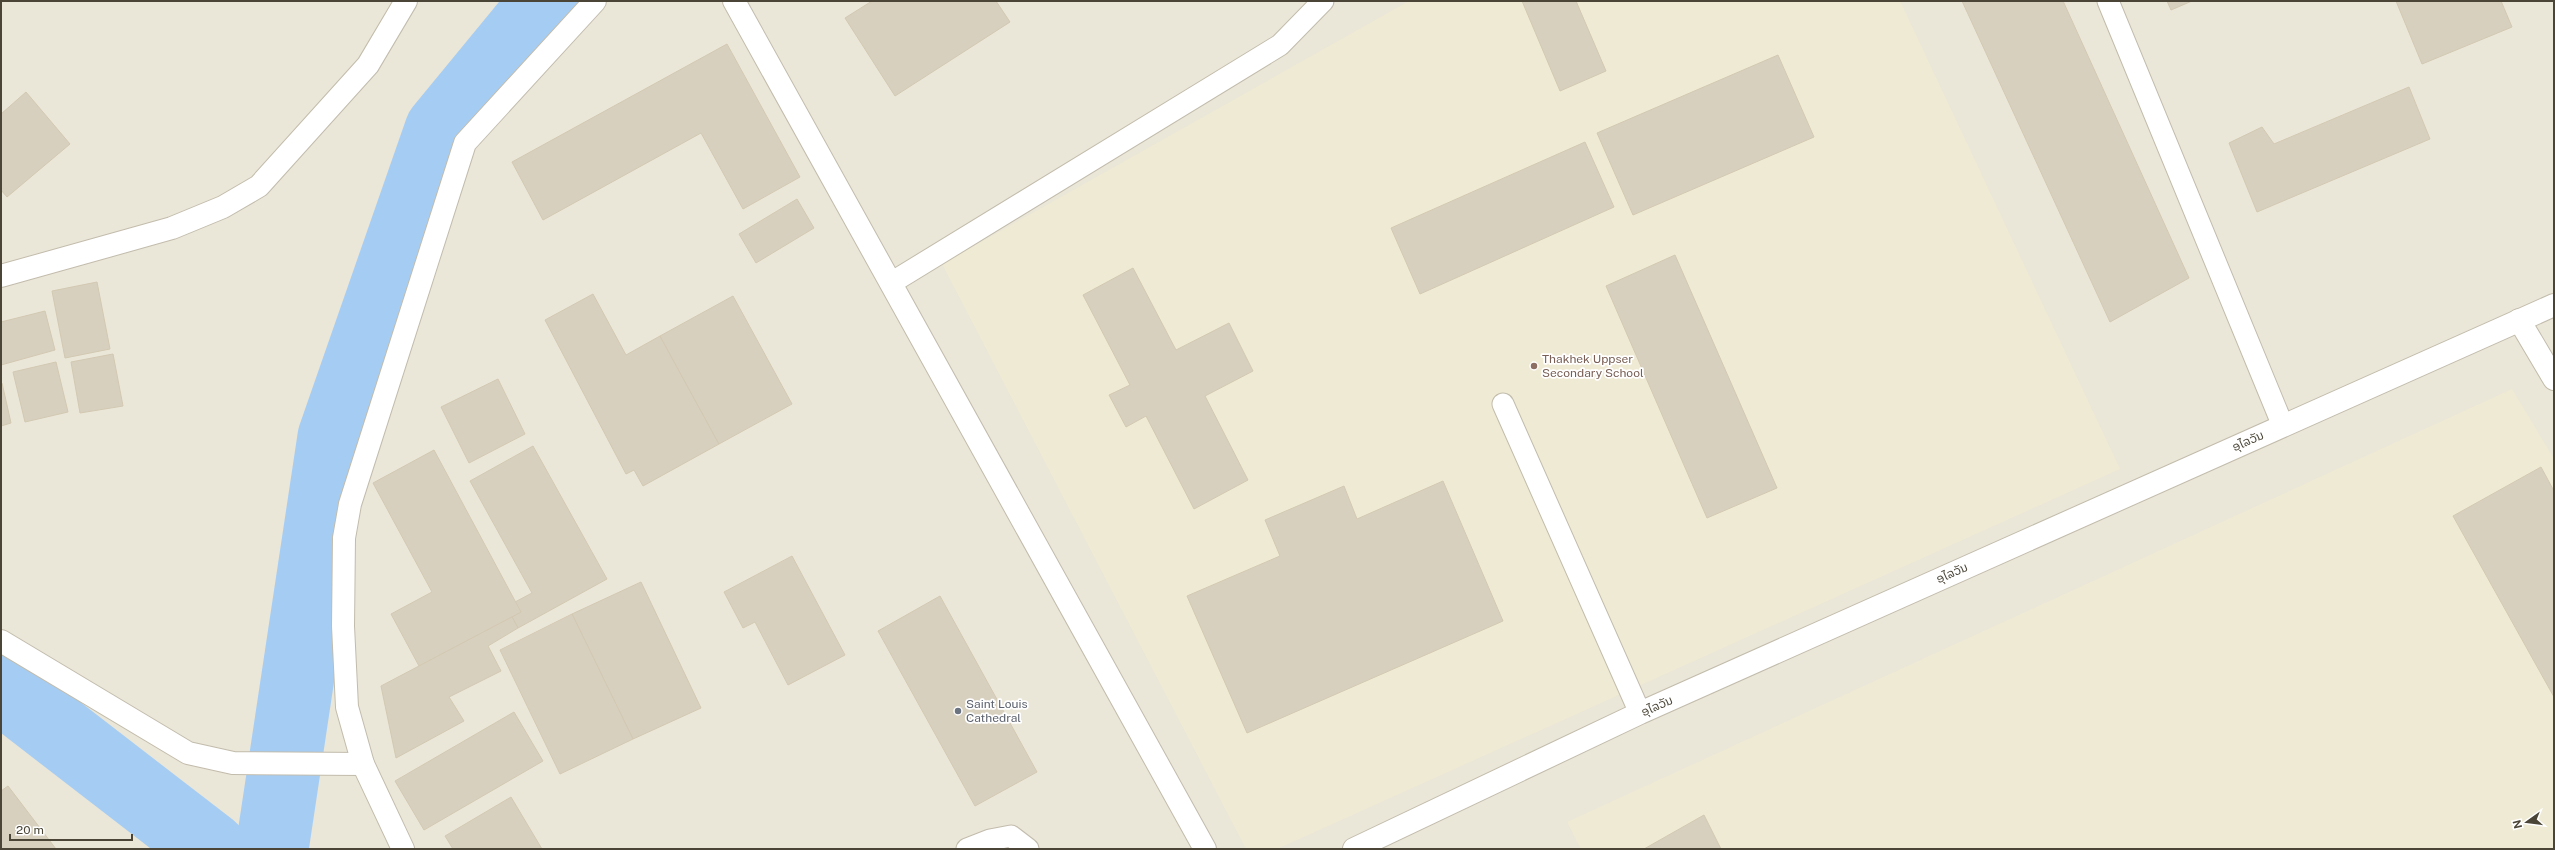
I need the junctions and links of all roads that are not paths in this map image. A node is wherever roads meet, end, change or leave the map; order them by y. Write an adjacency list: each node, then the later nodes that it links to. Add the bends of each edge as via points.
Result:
1 (406, 1): 6 (street, via 368,65 259,186 223,207 172,228)
2 (595, 1): 15 (street, via 465,143 350,504 344,538 343,626 347,707)
3 (734, 1): 7 (street)
4 (1323, 1): 7 (lane, via 1280,44)
5 (2108, 1): 12 (lane)
6 (1, 276)
7 (891, 283): 19 (street)
8 (2554, 305): 9 (street, ອຸໄລວັນ)
9 (2519, 320): 10 (street); 12 (street, ອຸໄລວັນ)
10 (2554, 379)
11 (1503, 404): 14 (lane)
12 (2283, 426): 14 (street, ອຸໄລວັນ)
13 (1, 641): 15 (street, via 188,753 233,763)
14 (1640, 713): 20 (street, ອຸໄລວັນ)
15 (363, 764): 16 (street)
16 (403, 849)
17 (968, 849): 18 (lane, via 990,840 1011,836)
18 (1028, 849)
19 (1205, 849)
20 (1354, 849)

